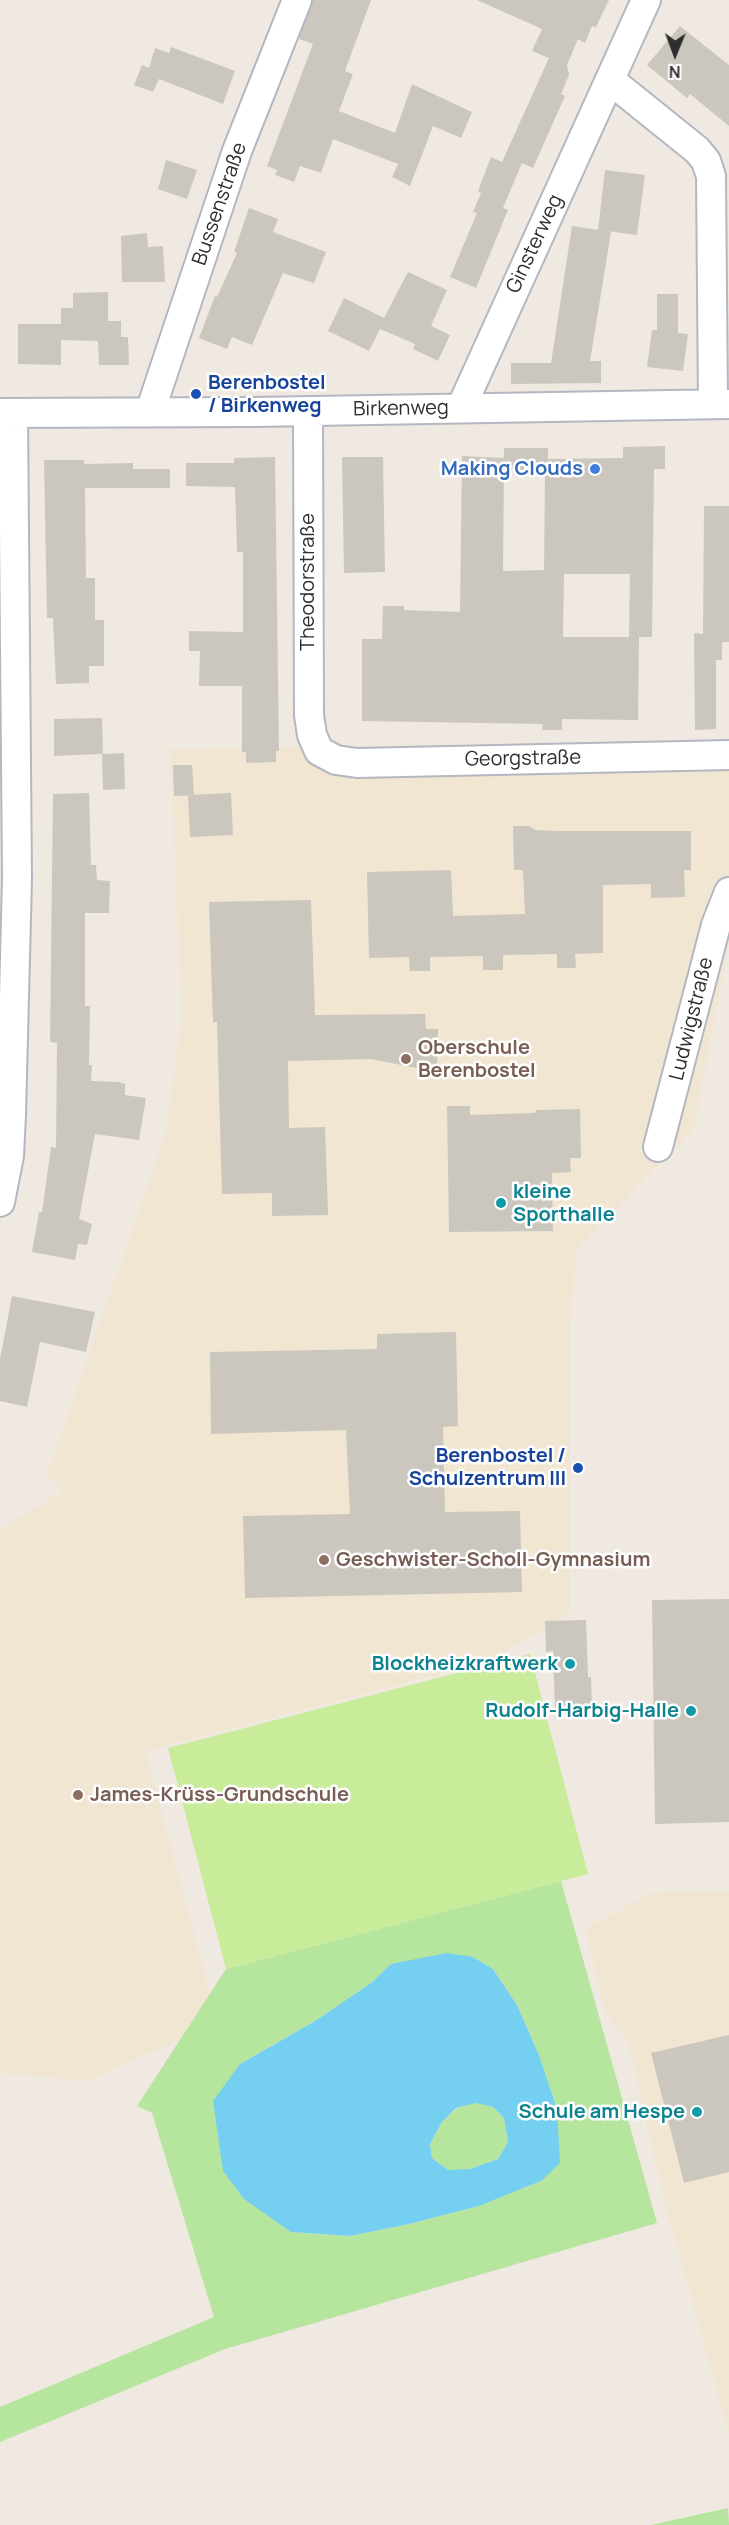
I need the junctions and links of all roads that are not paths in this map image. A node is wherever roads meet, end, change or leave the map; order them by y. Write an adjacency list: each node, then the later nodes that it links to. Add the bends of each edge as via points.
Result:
1 (297, 0): 6 (street, Bussenstraße, via 233,162)
2 (646, 0): 3 (street, Ginsterweg)
3 (610, 81): 4 (street, via 706,161 711,176); 5 (street, Ginsterweg)
4 (721, 404): 5 (street, Birkenweg)
5 (461, 408): 8 (street, Birkenweg)
6 (150, 411): 7 (street, Birkenweg); 8 (street, Birkenweg)
7 (7, 413): 9 (street)
8 (308, 423): 10 (street, Theodorstraße, via 309,716)
9 (8, 739): 13 (street, via 17,879)
10 (319, 751): 11 (street, Georgstraße, via 336,760 357,763)
11 (729, 755)
12 (729, 892): 14 (street, Ludwigstraße, via 716,925)
13 (7, 1035): 15 (street, via 9,1156)
14 (658, 1148)
15 (0, 1202)

